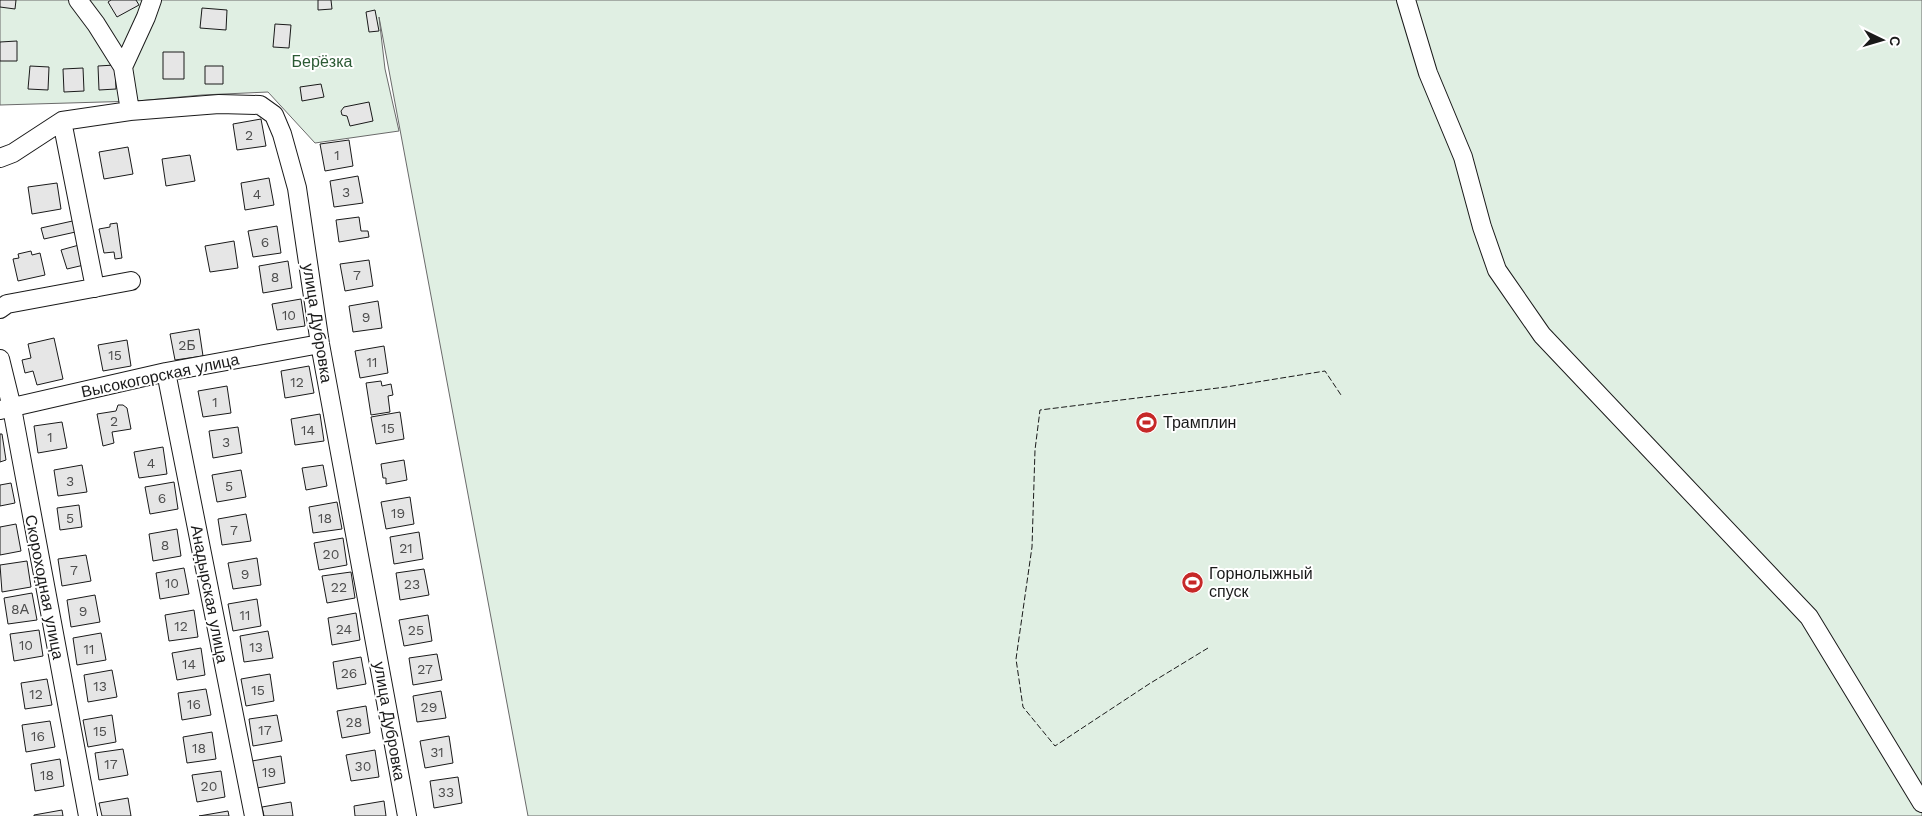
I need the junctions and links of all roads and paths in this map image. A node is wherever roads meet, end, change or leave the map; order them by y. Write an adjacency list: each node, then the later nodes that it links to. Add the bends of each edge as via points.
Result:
1 (78, 0): 4 (street)
2 (152, 0): 4 (street)
3 (1406, 0): 15 (street, via 1428,73 1463,157 1482,227 1498,270 1542,335 1809,617)
4 (123, 67): 5 (street)
5 (130, 111): 6 (street, улица Дубровка); 11 (street, улица Дубровка, via 219,104 260,106 274,115 296,188)
6 (62, 121): 7 (street, улица Дубровка); 9 (street)
7 (0, 158)
8 (130, 281): 9 (street)
9 (95, 288): 10 (street, via 7,304)
10 (0, 309)
11 (320, 344): 13 (street, Высокогорская улица); 18 (street, улица Дубровка)
12 (0, 359): 14 (street, Скороходная улица)
13 (166, 372): 14 (street, Высокогорская улица); 17 (street, Анадырская улица)
14 (6, 409): 16 (street, Скороходная улица)
15 (1922, 803)
16 (88, 816)
17 (254, 816)
18 (407, 816)

